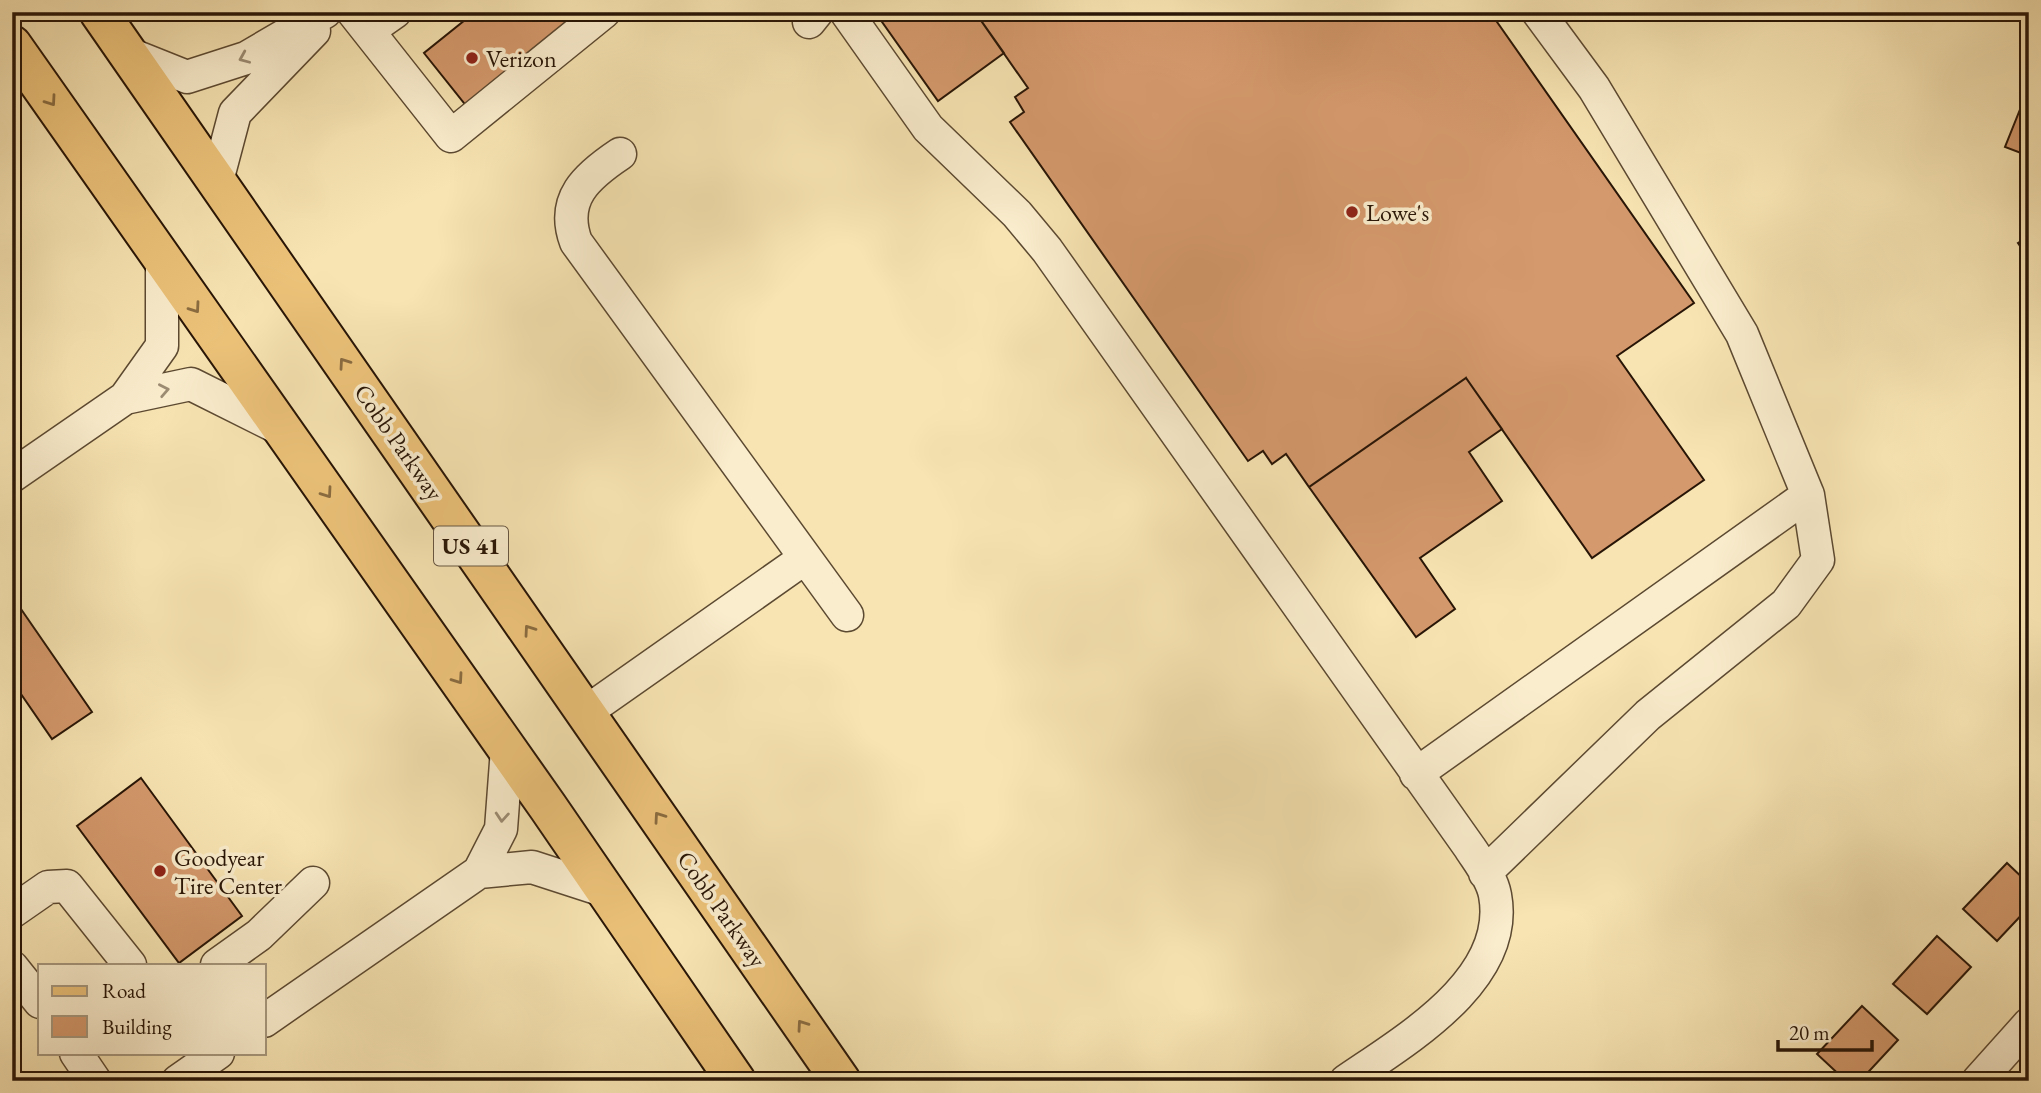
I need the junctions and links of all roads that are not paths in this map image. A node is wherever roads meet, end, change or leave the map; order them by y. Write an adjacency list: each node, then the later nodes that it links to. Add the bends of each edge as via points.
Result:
1 (99, 12): 10 (main road, Cobb Parkway / US 41)
2 (325, 12): 10 (street, one-way to 10, via 246,58 187,76)
3 (332, 12): 12 (street, via 235,113)
4 (395, 12): 8 (street)
5 (604, 12): 8 (street, via 451,136)
6 (846, 12): 22 (street, via 928,128 1042,244)
7 (1538, 12): 17 (street, via 1594,88 1742,334)
8 (360, 22)
9 (12, 45): 13 (main road, one-way to 13)
10 (127, 53): 12 (main road, Cobb Parkway / US 41)
11 (620, 154): 18 (street, via 596,171 571,205 576,242)
12 (217, 181): 20 (main road, Cobb Parkway / US 41, one-way to 12)
13 (162, 260): 14 (street, via 162,346); 15 (main road, one-way to 15)
14 (125, 398): 15 (street, one-way to 15, via 191,384); 16 (street)
15 (281, 429): 21 (main road, one-way to 21)
16 (12, 476)
17 (1808, 495): 22 (street); 24 (street, via 1818,560 1786,604 1648,715)
18 (805, 558): 19 (street); 20 (street)
19 (847, 615)
20 (586, 712): 37 (main road, Cobb Parkway / US 41, one-way to 20)
21 (507, 749): 23 (street, one-way to 23, via 501,829); 26 (main road)
22 (1416, 774): 24 (street)
23 (479, 872): 26 (street, via 532,867); 30 (street)
24 (1485, 873): 38 (street, via 1495,895 1496,914 1487,955 1432,1020)
25 (313, 883): 29 (street, via 260,935)
26 (606, 891): 36 (main road)
27 (12, 912): 28 (street, via 48,887 67,886)
28 (129, 964)
29 (218, 964)
30 (266, 1020)
31 (2029, 1024): 39 (street)
32 (77, 1054): 34 (street)
33 (217, 1054): 35 (street)
34 (95, 1081)
35 (178, 1081)
36 (736, 1081)
37 (841, 1081)
38 (1346, 1081)
39 (1978, 1081)

